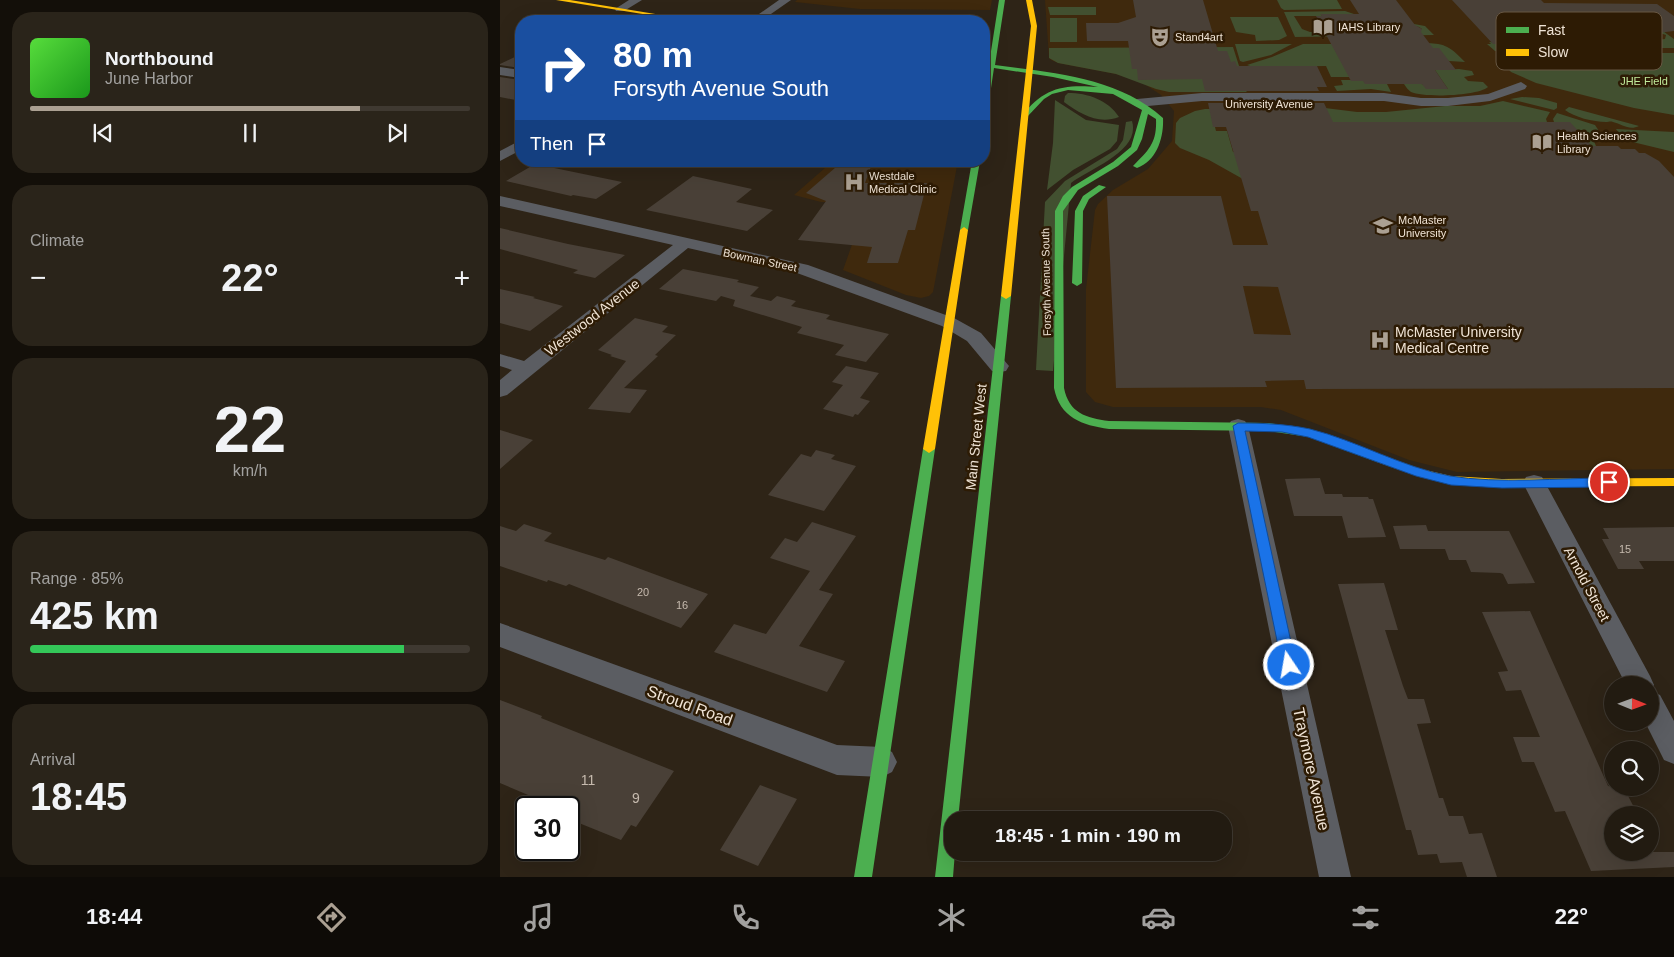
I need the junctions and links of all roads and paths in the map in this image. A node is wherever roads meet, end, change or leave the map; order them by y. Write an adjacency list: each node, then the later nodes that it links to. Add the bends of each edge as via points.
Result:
1 (559, 0): 7 (main road)
2 (637, 0): 7 (street)
3 (786, 0): 9 (street)
4 (1002, 0): 11 (main road)
5 (1029, 0): 10 (main road, Main Street West)
6 (1036, 0): 10 (main road)
7 (620, 9): 8 (main road)
8 (658, 15)
9 (763, 15)
10 (1033, 19): 14 (main road, Main Street West)
11 (990, 57)
12 (990, 66): 14 (main road)
13 (500, 71): 15 (street)
14 (1030, 72): 17 (main road, via 1092,83); 19 (main road, Main Street West)
15 (515, 73)
16 (1521, 86): 18 (street, University Avenue, via 1476,100 1404,101 1389,105)
17 (1116, 92): 18 (main road); 19 (main road, via 1071,88 1055,91 1041,98)
18 (1141, 107): 23 (main road, via 1159,118 1160,137 1141,164); 34 (main road, Forsyth Avenue South, via 1140,137 1134,148 1084,182 1076,184 1067,193 1059,211 1058,388 1063,406 1074,416)
19 (1026, 116): 30 (main road, Main Street West)
20 (515, 148): 21 (street)
21 (500, 157)
22 (975, 167): 28 (main road)
23 (1125, 173)
24 (1111, 181): 27 (main road, via 1086,198 1079,211)
25 (500, 200): 26 (street, Bowman Street)
26 (685, 243): 28 (street, Bowman Street, via 802,269); 31 (street, Westwood Avenue)
27 (1078, 294)
28 (948, 322): 30 (street, Bowman Street, via 974,338); 42 (main road)
29 (500, 360): 31 (street)
30 (999, 366): 44 (main road, Main Street West)
31 (528, 368): 32 (street, Westwood Avenue)
32 (500, 390)
33 (1078, 404): 34 (main road)
34 (1086, 420): 35 (main road, Forsyth Avenue South, via 1133,426)
35 (1238, 426): 37 (main road, Forsyth Avenue South, via 1310,433 1434,477 1467,482); 45 (street, Traymore Avenue)
36 (1674, 482): 37 (main road, Forsyth Avenue South)
37 (1534, 483): 39 (street, Arnold Street)
38 (500, 635): 42 (street, Stroud Road, via 837,760)
39 (1635, 676)
40 (1659, 721): 41 (street)
41 (1674, 750)
42 (882, 762): 43 (main road)
43 (863, 877)
44 (944, 877)
45 (1335, 877)

